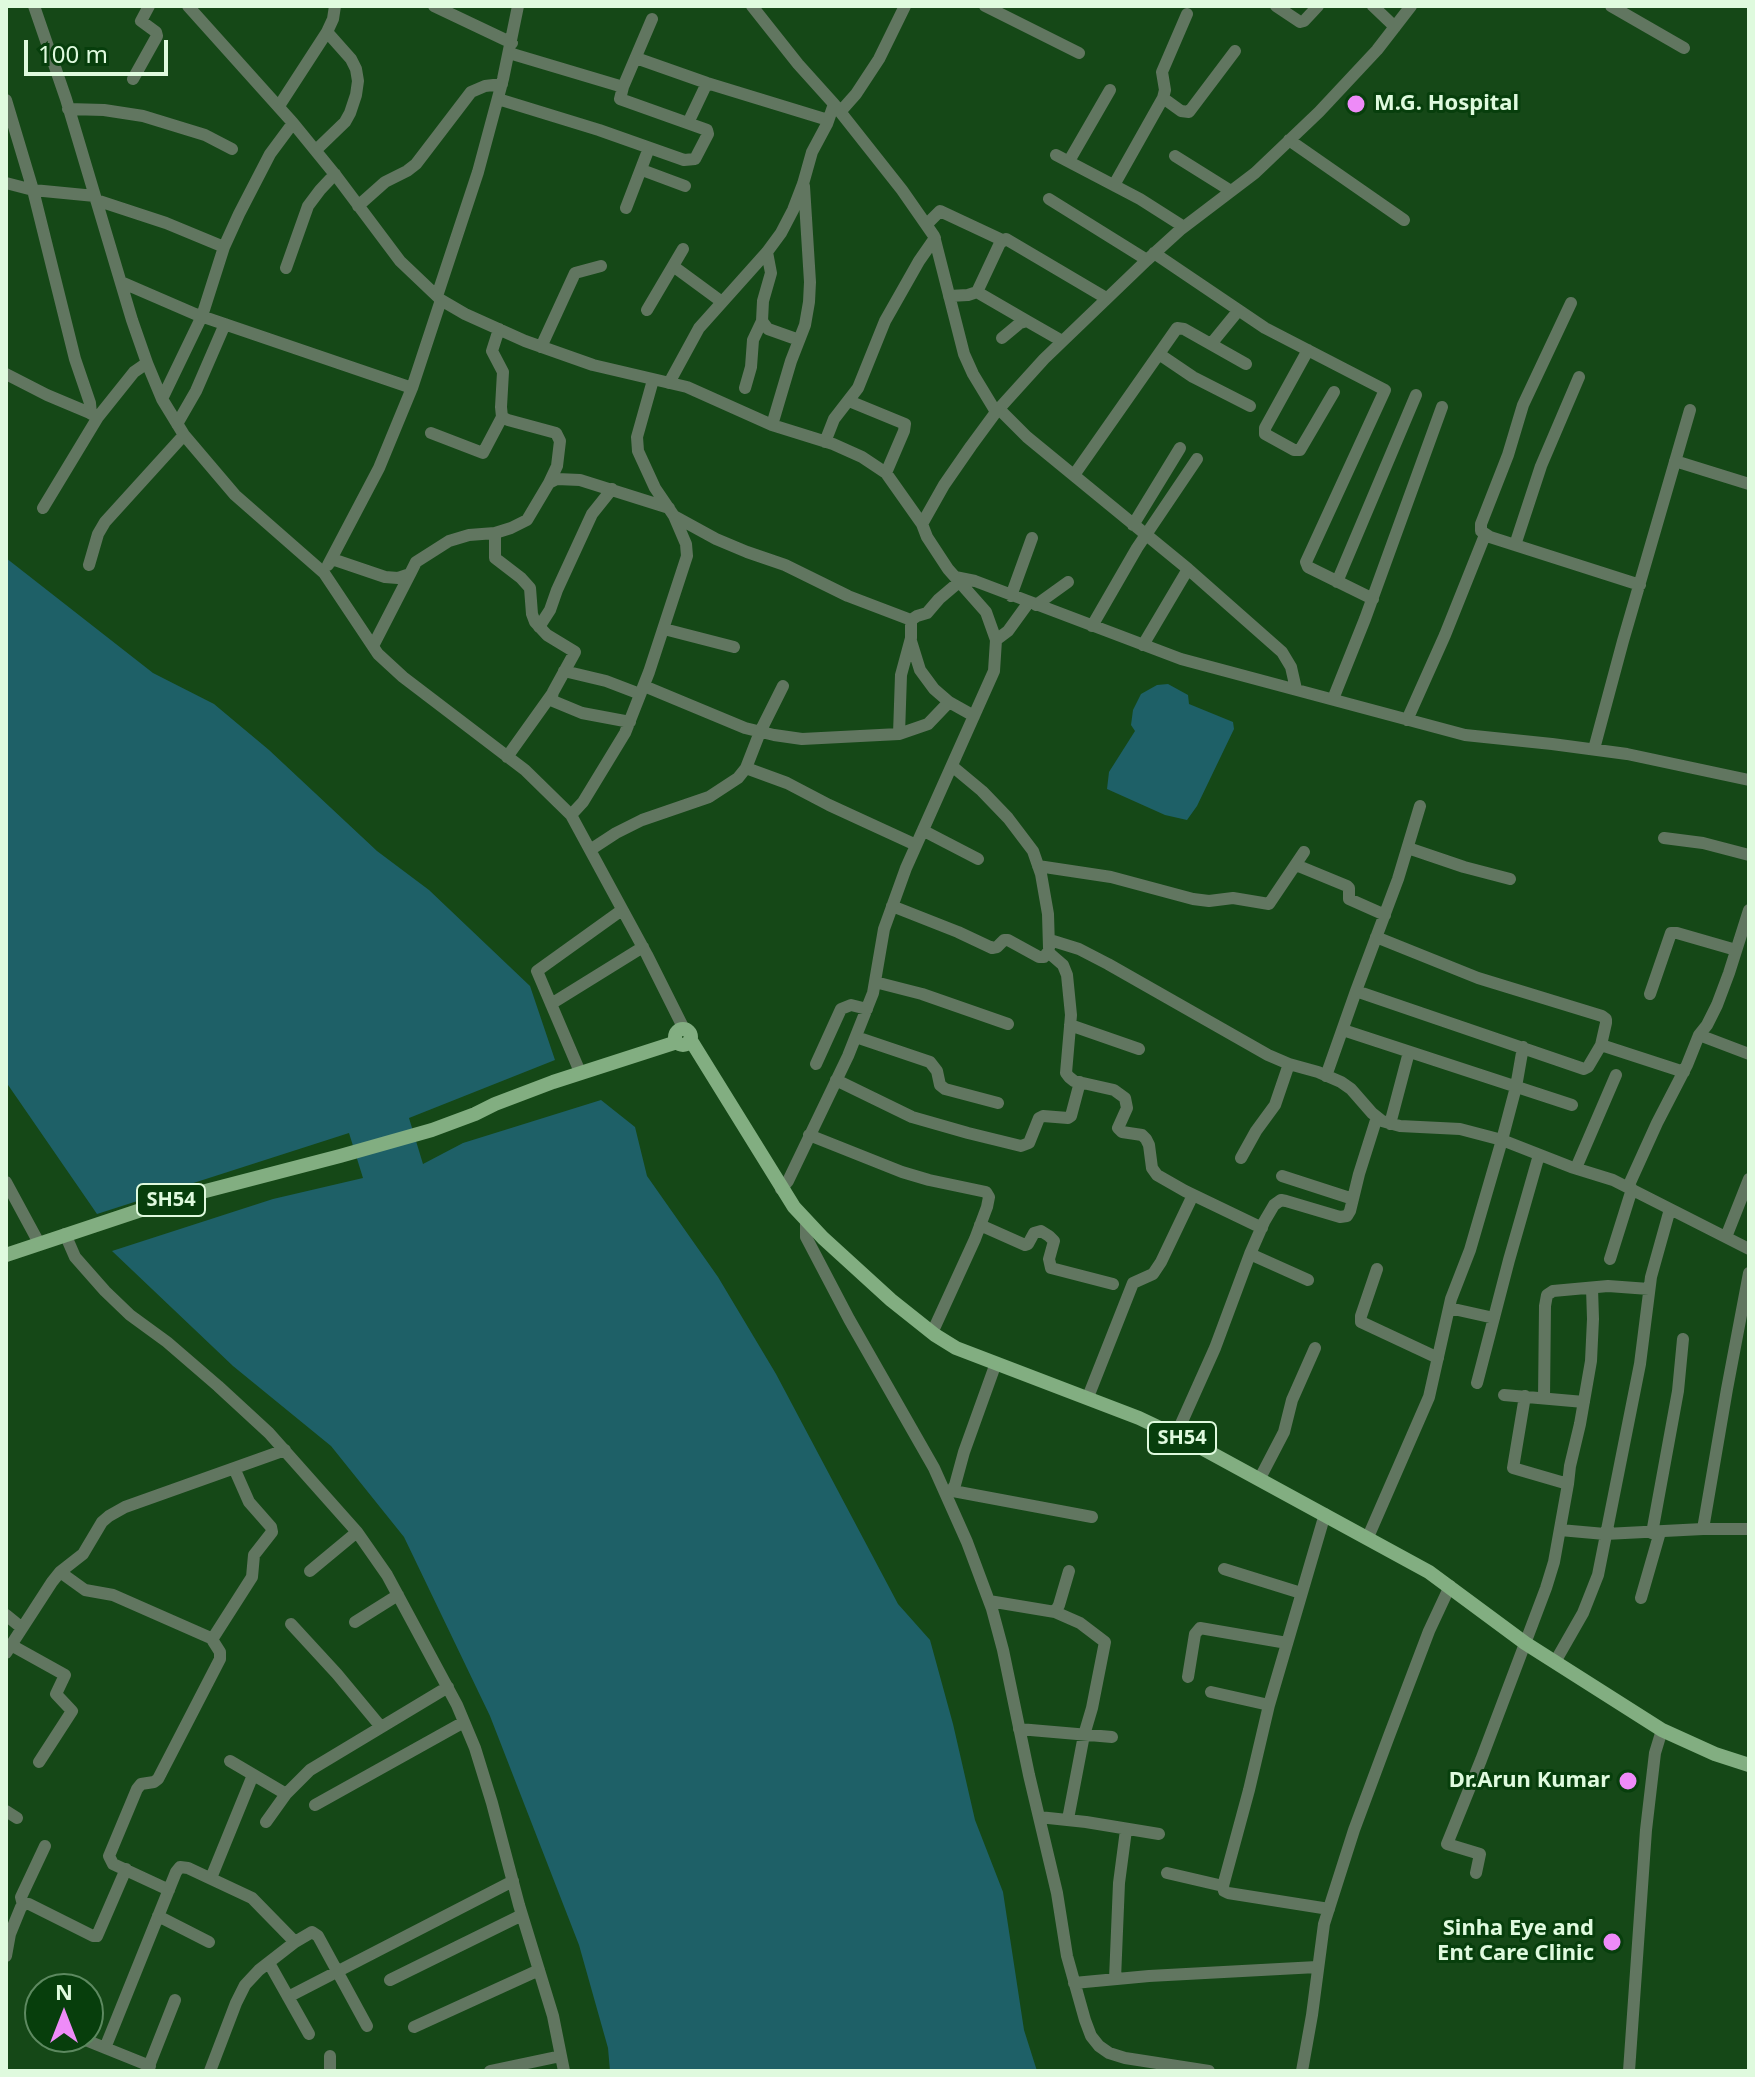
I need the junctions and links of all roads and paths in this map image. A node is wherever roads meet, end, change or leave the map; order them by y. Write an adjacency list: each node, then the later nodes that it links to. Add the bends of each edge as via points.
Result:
1 (34, 6): 34 (street)
2 (149, 6): 24 (street, via 141,21 157,36)
3 (188, 6): 32 (street)
4 (335, 6): 18 (street)
5 (434, 6): 19 (street)
6 (518, 6): 19 (street)
7 (752, 6): 33 (street)
8 (905, 6): 33 (street, via 856,94)
9 (985, 6): 22 (street)
10 (1276, 6): 11 (street, via 1300,22)
11 (1318, 6)
12 (1373, 6): 17 (street)
13 (1411, 6): 17 (street)
14 (1611, 6): 20 (street)
15 (1187, 14): 29 (street, via 1162,72)
16 (652, 19): 23 (street)
17 (1395, 27): 38 (street)
18 (327, 32): 32 (street); 41 (street, via 351,59 358,81 345,122)
19 (511, 48): 26 (street); 27 (street)
20 (1684, 48)
21 (1235, 51): 29 (street, via 1189,112)
22 (1079, 53)
23 (636, 58): 25 (street); 27 (street)
24 (133, 79)
25 (707, 83): 35 (street); 37 (street)
26 (502, 84): 30 (street); 55 (street, via 471,92 416,164)
27 (623, 87): 37 (street, via 621,100)
28 (1110, 90): 44 (street)
29 (1163, 98): 49 (street)
30 (498, 99): 39 (street); 72 (street)
31 (6, 100): 51 (street)
32 (279, 106): 36 (street)
33 (837, 108): 35 (street); 58 (street)
34 (68, 109): 40 (street, via 143,116); 53 (street)
35 (828, 120): 48 (street)
36 (293, 123): 41 (street); 62 (street, via 270,154)
37 (688, 123): 39 (street, via 708,132 695,159)
38 (1289, 140): 52 (street); 57 (street)
39 (649, 148): 45 (street)
40 (232, 149)
41 (316, 150): 46 (street)
42 (1056, 155): 44 (street)
43 (1175, 156): 52 (street)
44 (1069, 161): 49 (street)
45 (642, 170): 50 (street); 56 (street)
46 (335, 174): 55 (street); 68 (street, via 308,206)
47 (6, 183): 51 (street)
48 (803, 184): 64 (street); 84 (street, via 810,282)
49 (1114, 185): 59 (street)
50 (685, 186)
51 (33, 190): 53 (street); 106 (street)
52 (1231, 191): 59 (street)
53 (96, 198): 62 (street); 69 (street)
54 (1049, 199): 65 (street)
55 (358, 206): 72 (street, via 400,261)
56 (626, 208)
57 (1404, 220)
58 (927, 224): 60 (street); 61 (street, via 940,211)
59 (1184, 227): 65 (street)
60 (935, 238): 71 (street); 101 (street, via 885,321)
61 (1002, 240): 70 (street); 73 (street)
62 (224, 247): 78 (street)
63 (683, 249): 67 (street)
64 (767, 252): 74 (street); 79 (street, via 771,269)
65 (1150, 257): 73 (street); 77 (street)
66 (601, 266): 87 (street, via 575,273)
67 (673, 266): 74 (street); 76 (street)
68 (286, 268)
69 (121, 282): 78 (street); 90 (street)
70 (977, 292): 71 (street); 80 (street)
71 (949, 296): 105 (street, via 964,354)
72 (439, 298): 82 (street); 96 (street)
73 (1106, 298): 85 (street)
74 (722, 302): 95 (street, via 699,328)
75 (1571, 303): 125 (street, via 1523,405 1481,524)
76 (647, 310)
77 (1238, 311): 86 (street); 88 (street)
78 (202, 316): 81 (street); 100 (street)
79 (762, 321): 84 (street, via 768,329); 97 (street, via 753,340)
80 (1027, 321): 83 (street); 85 (street)
81 (225, 324): 96 (street); 109 (street)
82 (499, 329): 87 (street); 107 (street, via 492,351 503,372)
83 (1002, 338)
84 (799, 340): 108 (street)
85 (1062, 341): 105 (street)
86 (1211, 344): 89 (street, via 1179,328); 91 (street)
87 (541, 347): 94 (street)
88 (1308, 350): 98 (street, via 1265,434 1300,450); 136 (street, via 1385,392 1306,560 1308,567)
89 (1159, 354): 102 (street); 116 (street)
90 (147, 363): 100 (street); 106 (street)
91 (1246, 364)
92 (6, 374): 106 (street)
93 (1579, 377): 128 (street)
94 (653, 380): 95 (street); 121 (street, via 638,451)
95 (669, 383): 108 (street)
96 (412, 388): 129 (street, via 379,468)
97 (745, 388)
98 (1334, 392)
99 (1416, 395): 136 (street)
100 (162, 399): 109 (street)
101 (849, 401): 111 (street); 115 (street, via 905,424)
102 (1250, 406)
103 (1442, 407): 139 (street)
104 (1690, 410): 114 (street)
105 (998, 411): 116 (street); 122 (street)
106 (95, 415): 120 (street)
107 (502, 417): 110 (street, via 483,453); 117 (street, via 559,436 557,466)
108 (772, 425): 111 (street)
109 (180, 429): 130 (street, via 105,522); 132 (street, via 235,495)
110 (431, 433)
111 (825, 442): 115 (street)
112 (1180, 448): 123 (street)
113 (1197, 459): 126 (street)
114 (1675, 461): 118 (street); 137 (street)
115 (886, 473): 122 (street)
116 (1074, 475): 123 (street)
117 (549, 483): 119 (street, via 580,480); 124 (street, via 527,520)
118 (1749, 484)
119 (612, 489): 121 (street); 143 (street, via 592,514)
120 (43, 508)
121 (672, 512): 141 (street, via 716,539); 144 (street, via 687,556)
122 (922, 524): 134 (street)
123 (1133, 525): 126 (street)
124 (495, 533): 133 (street, via 449,541 416,562); 143 (street, via 495,558 530,588)
125 (1485, 535): 128 (street); 158 (street)
126 (1146, 536): 131 (street); 142 (street)
127 (1032, 538): 138 (street)
128 (1515, 545): 137 (street)
129 (332, 559): 132 (street); 133 (street, via 392,578)
130 (89, 565)
131 (1188, 569): 147 (street); 152 (street, via 1282,652)
132 (324, 573): 148 (street)
133 (410, 574): 148 (street)
134 (957, 580): 138 (street, via 975,581); 141 (street, via 927,613); 146 (street, via 986,612)
135 (1068, 582): 140 (street)
136 (1337, 582): 139 (street)
137 (1640, 585): 162 (street)
138 (1011, 596): 140 (street)
139 (1373, 599): 155 (street)
140 (1032, 604): 142 (street); 146 (street)
141 (911, 620): 145 (street)
142 (1092, 626): 147 (street)
143 (539, 627): 150 (street, via 575,652)
144 (664, 629): 149 (street); 153 (street)
145 (911, 638): 156 (street, via 920,670); 161 (street, via 901,675)
146 (996, 640): 157 (street, via 994,671)
147 (1143, 645): 152 (street)
148 (373, 646): 163 (street, via 403,677)
149 (734, 647)
150 (564, 671): 153 (street); 154 (street)
151 (783, 686): 160 (street)
152 (1296, 689): 155 (street)
153 (642, 690): 159 (street); 160 (street)
154 (552, 694): 159 (street, via 553,701 565,707); 163 (street)
155 (1333, 699): 158 (street)
156 (949, 702): 157 (street); 161 (street, via 928,724)
157 (974, 716): 164 (street)
158 (1407, 720): 162 (street, via 1465,735)
159 (630, 722): 168 (street)
160 (760, 732): 161 (street, via 802,739); 165 (street)
161 (899, 734)
162 (1594, 749): 166 (street)
163 (507, 757): 168 (street)
164 (952, 766): 169 (street); 178 (street, via 1008,818)
165 (746, 768): 171 (street); 173 (street, via 723,790 642,820)
166 (1749, 780)
167 (1420, 806): 172 (street)
168 (571, 815): 173 (street)
169 (924, 831): 171 (street); 176 (street)
170 (1664, 838): 175 (street)
171 (916, 845): 180 (street)
172 (1408, 848): 179 (street); 183 (street)
173 (590, 850): 181 (street)
174 (1304, 852): 177 (street)
175 (1749, 855)
176 (978, 859)
177 (1296, 865): 178 (street, via 1269,904 1193,899 1111,877); 183 (street, via 1349,887 1349,899)
178 (1038, 866): 185 (street)
179 (1510, 879)
180 (892, 906): 185 (street, via 992,948 1008,940 1044,957); 188 (street)
181 (622, 910): 186 (street); 191 (street, via 537,971)
182 (1749, 910): 187 (street)
183 (1385, 915): 184 (street)
184 (1376, 937): 189 (street); 199 (street, via 1478,978 1602,1016 1606,1023)
185 (1049, 946): 194 (street, via 1067,975); 205 (street, via 1079,949)
186 (643, 947): 191 (street); 197 (street)
187 (1736, 950): 190 (street, via 1671,933); 196 (street, via 1717,1005)
188 (875, 982): 192 (street); 193 (street)
189 (1356, 991): 195 (street); 200 (street)
190 (1650, 994)
191 (551, 1004): 206 (street)
192 (867, 1009): 198 (street); 204 (street, via 841,1009)
193 (1008, 1024)
194 (1070, 1025): 201 (street); 211 (street, via 1066,1073)
195 (1343, 1030): 202 (street); 209 (street)
196 (1699, 1035): 203 (street); 207 (street)
197 (684, 1036): 206 (main road, SH54); 226 (main road, SH54)
198 (856, 1037): 210 (street); 213 (street, via 930,1062 945,1089)
199 (1601, 1045): 200 (street, via 1586,1069); 207 (street)
200 (1523, 1047): 212 (street)
201 (1139, 1049)
202 (1409, 1052): 212 (street); 216 (street)
203 (1749, 1054)
204 (816, 1064)
205 (1289, 1064): 209 (street); 220 (street, via 1275,1105)
206 (580, 1072): 233 (main road, SH54, via 432,1130)
207 (1684, 1072): 225 (street)
208 (1616, 1075): 221 (street)
209 (1326, 1076): 215 (street, via 1351,1089)
210 (836, 1080): 211 (street, via 912,1117 1021,1146 1029,1143 1039,1118 1071,1116); 217 (street)
211 (1080, 1082): 227 (street, via 1121,1094 1127,1108 1118,1128 1142,1135 1157,1175)
212 (1516, 1087): 214 (street); 218 (street)
213 (998, 1103)
214 (1572, 1105)
215 (1377, 1117): 216 (street); 228 (street)
216 (1390, 1124): 218 (street, via 1460,1129)
217 (809, 1135): 226 (street); 231 (street, via 916,1176 986,1192)
218 (1502, 1140): 219 (street); 246 (street)
219 (1539, 1155): 221 (street); 247 (street)
220 (1241, 1158)
221 (1576, 1168): 225 (street)
222 (1282, 1176): 228 (street)
223 (1749, 1179): 234 (street)
224 (6, 1182): 235 (street)
225 (1630, 1188): 229 (street); 239 (street)
226 (781, 1189): 230 (main road, SH54)
227 (1193, 1195): 232 (street); 256 (street, via 1153,1274 1133,1283)
228 (1353, 1199): 232 (street, via 1344,1217 1281,1200)
229 (1670, 1209): 234 (street); 245 (street)
230 (806, 1221): 248 (main road, SH54); 264 (street, via 806,1237 849,1319)
231 (980, 1225): 243 (street, via 1025,1245 1041,1231 1054,1241 1051,1268); 248 (street)
232 (1262, 1228): 237 (street)
233 (65, 1234): 235 (main road, SH54); 260 (street, via 75,1257 105,1291)
234 (1726, 1237): 236 (street)
235 (39, 1243): 238 (main road, SH54)
236 (1749, 1249)
237 (1250, 1254): 242 (street); 259 (street)
238 (6, 1255)
239 (1610, 1259)
240 (1377, 1269): 251 (street, via 1361,1322)
241 (1749, 1273): 267 (street)
242 (1308, 1280)
243 (1113, 1284)
244 (1592, 1288): 245 (street); 257 (street, via 1553,1291 1546,1297); 258 (street, via 1591,1361)
245 (1649, 1289): 272 (street, via 1640,1364)
246 (1449, 1308): 247 (street); 251 (street)
247 (1494, 1318): 253 (street)
248 (932, 1333): 252 (main road, SH54)
249 (1683, 1339): 271 (street)
250 (1315, 1348): 262 (street, via 1284,1432)
251 (1438, 1358): 273 (street, via 1429,1397)
252 (996, 1363): 256 (main road, SH54); 264 (street)
253 (1477, 1383)
254 (1504, 1395): 255 (street)
255 (1525, 1396): 257 (street); 263 (street, via 1513,1468)
256 (1088, 1397): 259 (main road, SH54)
257 (1544, 1398): 258 (street)
258 (1584, 1402): 263 (street)
259 (1176, 1435): 262 (main road, SH54)
260 (285, 1450): 261 (street); 270 (street)
261 (234, 1468): 277 (street, via 109,1516 83,1554); 288 (street, via 249,1502 272,1532 254,1555 252,1577)
262 (1259, 1480): 265 (main road, SH54)
263 (1568, 1484): 269 (street)
264 (950, 1494): 266 (street); 282 (street)
265 (1325, 1514): 273 (main road, SH54); 279 (street)
266 (1092, 1517)
267 (1703, 1529): 268 (street); 271 (street)
268 (1749, 1529)
269 (1560, 1530): 272 (street); 290 (street)
270 (357, 1532): 275 (street); 280 (street)
271 (1656, 1532): 272 (street); 281 (street)
272 (1605, 1534): 292 (street, via 1591,1596)
273 (1368, 1537): 278 (main road, SH54)
274 (1224, 1569): 279 (street)
275 (310, 1571)
276 (1069, 1571): 283 (street)
277 (60, 1572): 287 (street); 288 (street, via 85,1590 113,1595)
278 (1450, 1586): 290 (main road, SH54); 323 (street, via 1389,1736)
279 (1301, 1593): 289 (street)
280 (398, 1595): 285 (street); 294 (street)
281 (1641, 1598)
282 (989, 1601): 283 (street); 299 (street)
283 (1055, 1612): 301 (street, via 1105,1642)
284 (6, 1615): 287 (street)
285 (355, 1622)
286 (291, 1624): 298 (street)
287 (22, 1628): 291 (street)
288 (213, 1639): 315 (street, via 220,1659 158,1779 137,1789 110,1852 111,1862)
289 (1287, 1643): 293 (street, via 1200,1628); 296 (street)
290 (1525, 1643): 292 (main road, SH54); 317 (street, via 1447,1844 1480,1854)
291 (8, 1649): 304 (street, via 64,1674 56,1694 72,1711)
292 (1555, 1662): 300 (main road, SH54)
293 (1188, 1677)
294 (448, 1687): 297 (street); 298 (street)
295 (1211, 1692): 296 (street)
296 (1269, 1705): 320 (street)
297 (464, 1722): 308 (street); 319 (street)
298 (381, 1727): 307 (street, via 310,1770)
299 (1019, 1729): 301 (street); 309 (street)
300 (1662, 1730): 305 (main road, SH54); 351 (street, via 1646,1830)
301 (1084, 1735): 302 (street); 310 (street)
302 (1112, 1737)
303 (230, 1761): 306 (street)
304 (39, 1762)
305 (1749, 1765)
306 (253, 1775): 307 (street); 318 (street)
307 (286, 1794): 311 (street)
308 (315, 1805)
309 (1039, 1817): 310 (street); 335 (street)
310 (1068, 1819): 312 (street)
311 (266, 1822)
312 (1126, 1830): 313 (street); 333 (street)
313 (1159, 1834)
314 (45, 1846): 322 (street, via 21,1897)
315 (126, 1869): 321 (street); 322 (street, via 97,1936)
316 (1167, 1873): 320 (street)
317 (1476, 1873)
318 (211, 1878): 321 (street, via 180,1867); 327 (street, via 258,1902)
319 (513, 1881): 324 (street); 332 (street)
320 (1223, 1886): 323 (street, via 1228,1893)
321 (169, 1890): 325 (street)
322 (23, 1905): 328 (street)
323 (1329, 1909): 330 (street)
324 (522, 1915): 331 (street); 334 (street)
325 (158, 1916): 326 (street); 341 (street)
326 (209, 1942)
327 (295, 1942): 329 (street); 332 (street, via 315,1932)
328 (6, 1956)
329 (269, 1963): 336 (street); 345 (street, via 241,1992)
330 (1317, 1967): 333 (street); 350 (street)
331 (539, 1970): 339 (street); 343 (street)
332 (337, 1972): 336 (street); 338 (street)
333 (1115, 1979): 335 (street)
334 (390, 1980)
335 (1074, 1983): 349 (street, via 1091,2036 1109,2053)
336 (288, 1997): 340 (street)
337 (175, 2000): 344 (street)
338 (367, 2026)
339 (414, 2027)
340 (309, 2034)
341 (105, 2048): 344 (street)
342 (330, 2056): 346 (street)
343 (561, 2056): 347 (street); 348 (street)
344 (148, 2069)
345 (210, 2071)
346 (330, 2071)
347 (490, 2071)
348 (564, 2071)
349 (1209, 2071)
350 (1302, 2071)
351 (1629, 2071)

